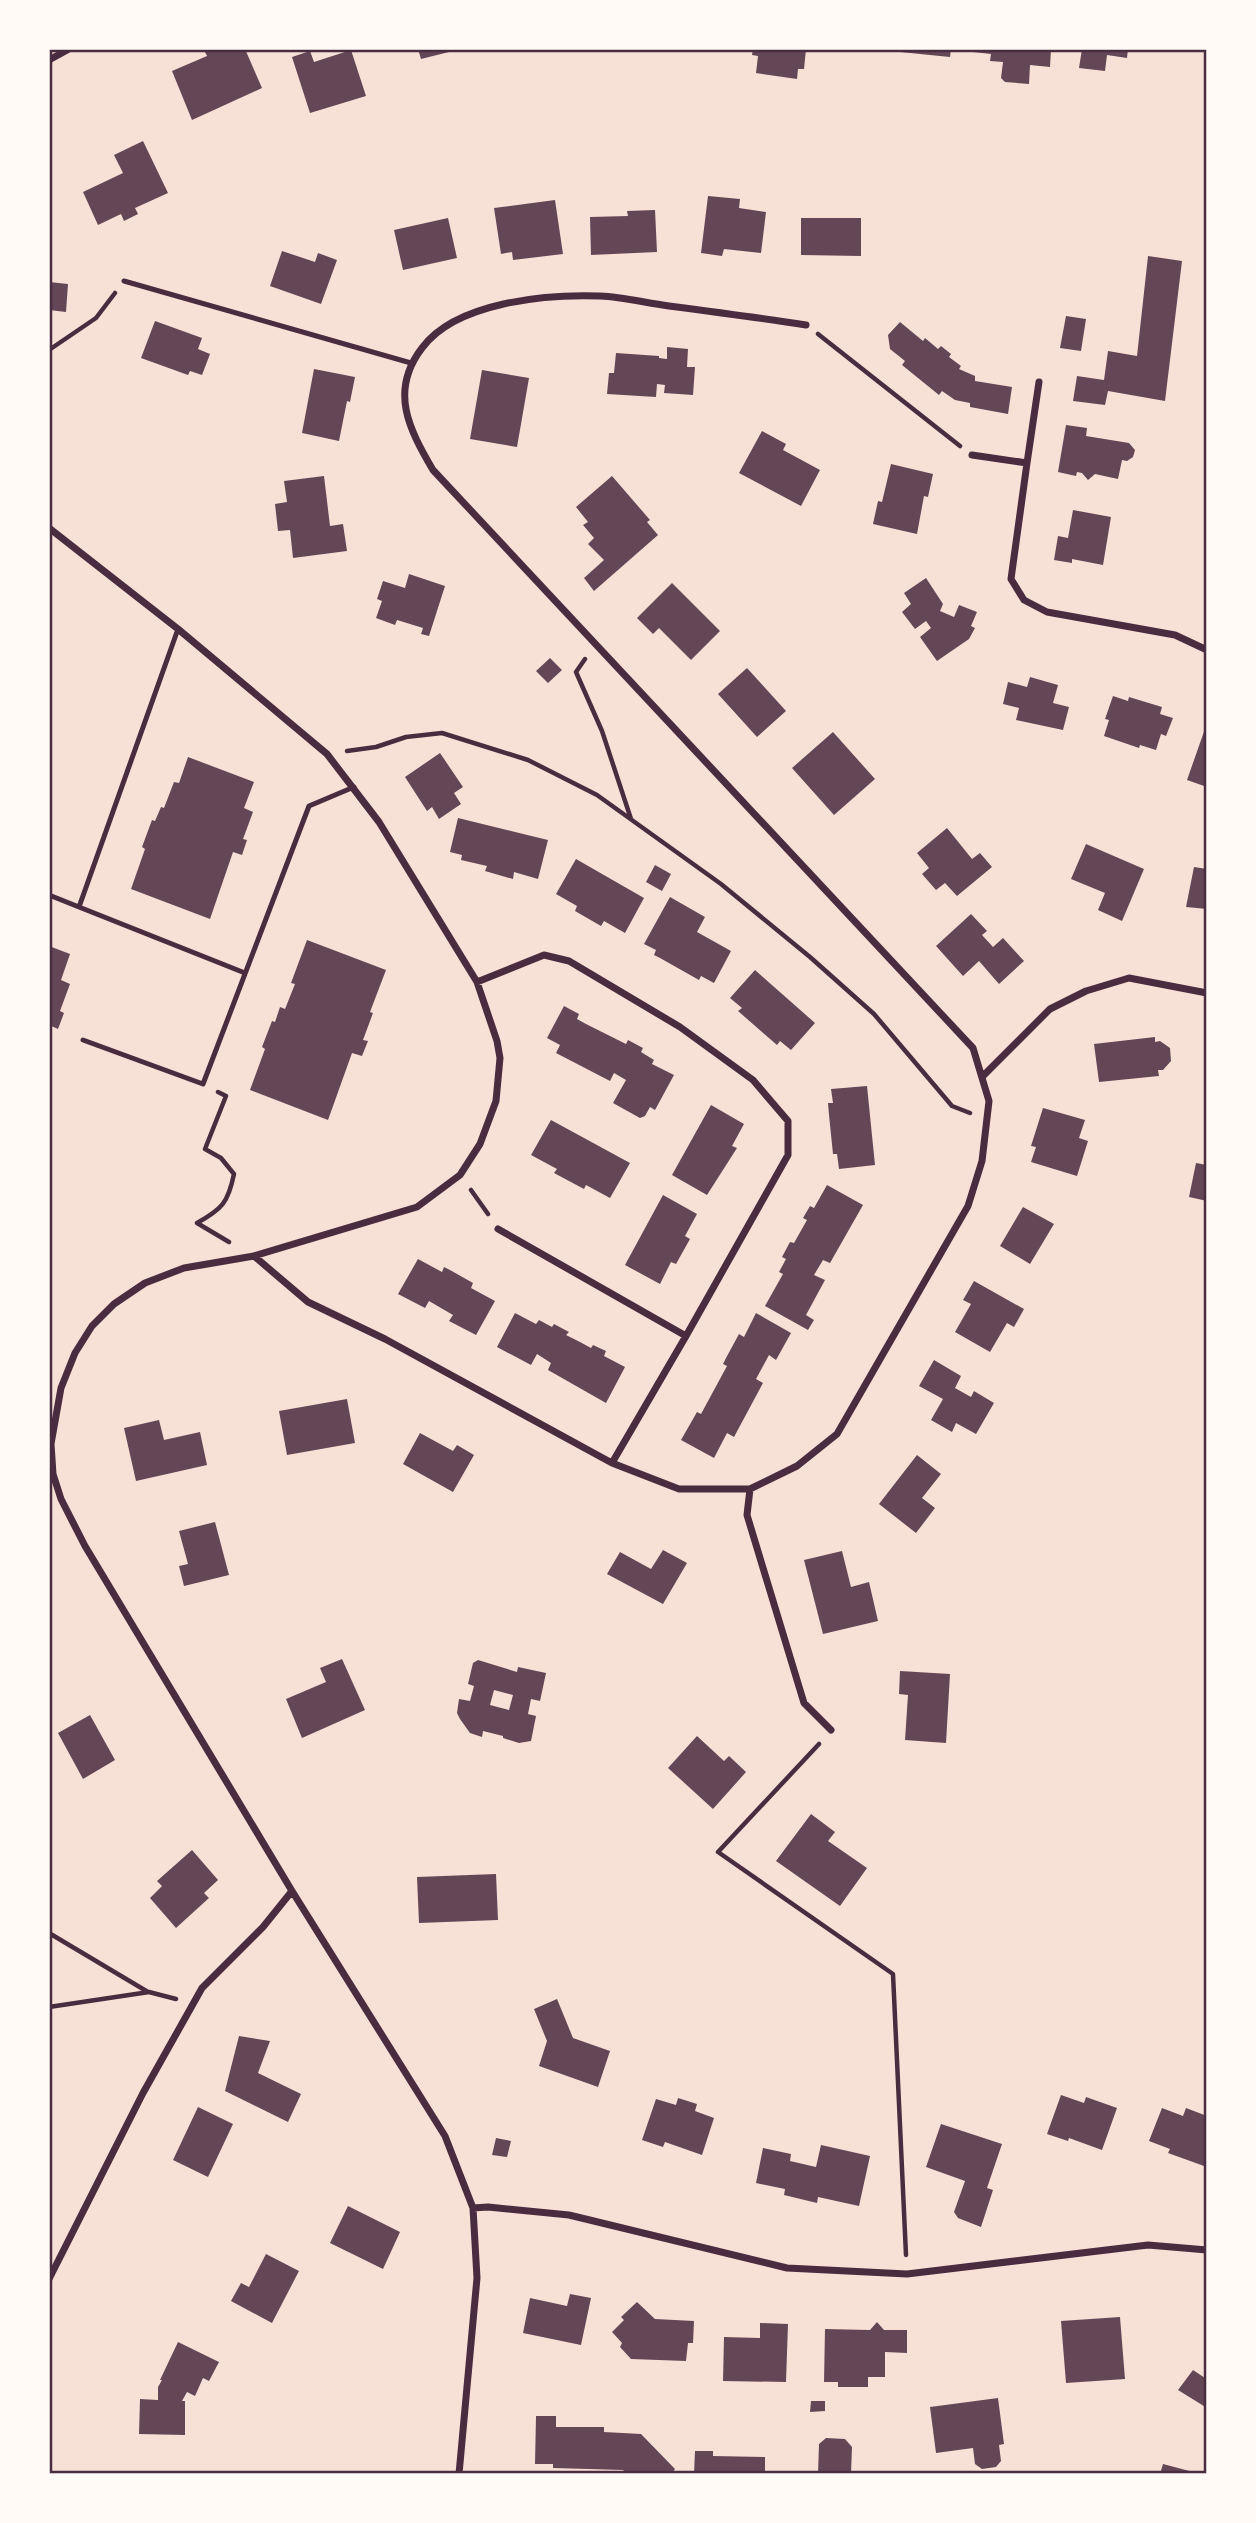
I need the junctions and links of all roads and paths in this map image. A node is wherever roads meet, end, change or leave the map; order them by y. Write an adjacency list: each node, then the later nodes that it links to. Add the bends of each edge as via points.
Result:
1 (69, 49): 2 (street)
2 (49, 60)
3 (124, 281): 5 (path, via 96,318); 6 (lane)
4 (806, 325): 6 (street, via 600,296 529,299 474,312 432,335); 8 (path)
5 (49, 350)
6 (411, 363): 12 (street, via 403,396 414,438 433,470)
7 (1039, 382): 9 (street)
8 (972, 455): 9 (street)
9 (1027, 463): 13 (street, via 1011,579 1024,600 1047,612 1175,635)
10 (49, 528): 11 (street)
11 (178, 629): 14 (street); 18 (lane)
12 (596, 645): 16 (path, via 576,671); 23 (street, via 973,1048)
13 (1207, 650)
14 (327, 754): 15 (street); 16 (path, via 442,733 527,760 597,795)
15 (354, 788): 19 (lane, via 309,806); 20 (street)
16 (632, 819): 25 (path, via 721,884 874,1014 952,1106)
17 (49, 895): 18 (lane)
18 (79, 907): 19 (lane)
19 (244, 973): 24 (lane)
20 (477, 982): 26 (street, via 500,1058 496,1101 480,1144); 29 (street, via 544,955 569,961 680,1027 753,1080 788,1121 788,1155)
21 (1207, 993): 23 (street, via 1129,978 1086,991 1051,1009)
22 (83, 1040): 24 (lane)
23 (982, 1077): 25 (street, via 989,1101)
24 (203, 1084): 28 (path, via 226,1096 205,1149 221,1158 234,1174 230,1197 197,1223)
25 (987, 1119): 31 (street, via 982,1161 968,1206 837,1434 797,1466)
26 (460, 1175): 27 (path); 28 (street, via 417,1207)
27 (498, 1229): 29 (street)
28 (254, 1256): 30 (street, via 307,1302 385,1339); 33 (street, via 184,1268 145,1283 92,1326 61,1388 51,1444 52,1474 85,1546)
29 (686, 1336): 30 (street)
30 (612, 1463): 31 (street, via 680,1489)
31 (750, 1489): 32 (street, via 747,1515 804,1703)
32 (831, 1730): 40 (path, via 718,1852 893,1974)
33 (292, 1891): 36 (street, via 202,1988); 38 (street, via 445,2136)
34 (49, 1933): 35 (path)
35 (149, 1992): 36 (path); 37 (path)
36 (194, 2003): 41 (street)
37 (49, 2007)
38 (473, 2207): 40 (street, via 569,2215 787,2268); 42 (street, via 477,2278)
39 (1207, 2250): 40 (street, via 1148,2245)
40 (906, 2274)
41 (49, 2279)
42 (459, 2474)

